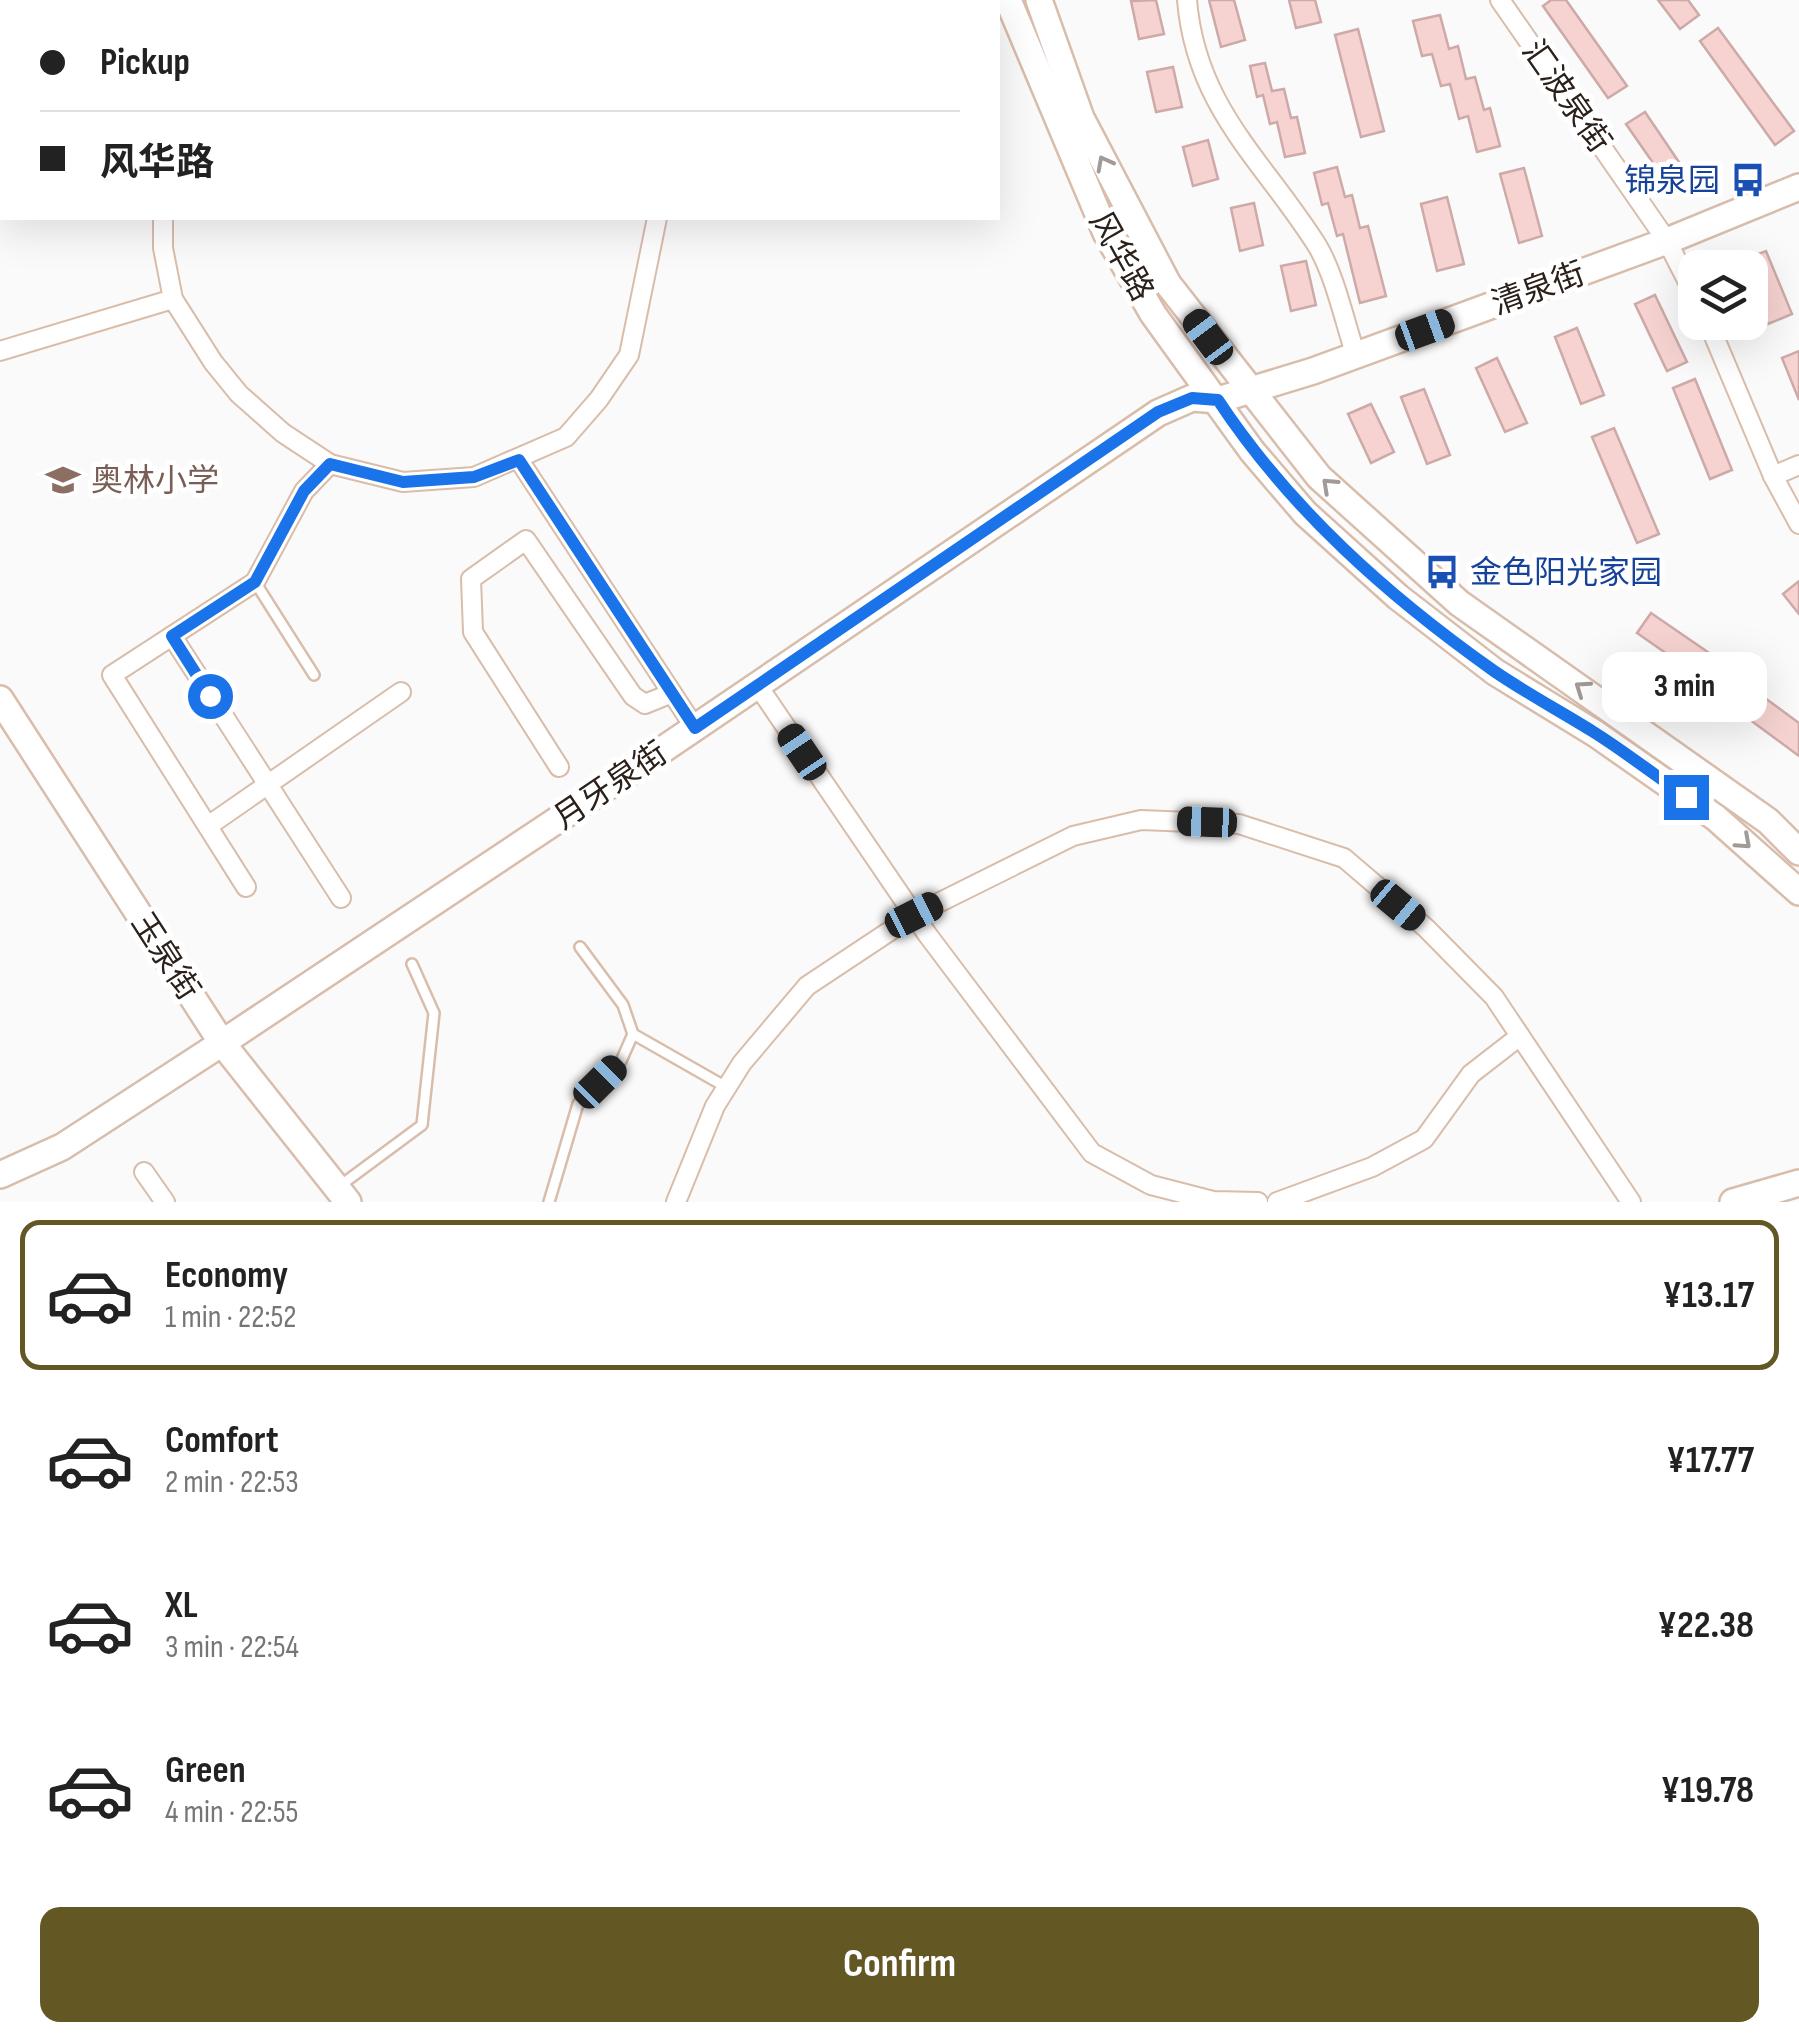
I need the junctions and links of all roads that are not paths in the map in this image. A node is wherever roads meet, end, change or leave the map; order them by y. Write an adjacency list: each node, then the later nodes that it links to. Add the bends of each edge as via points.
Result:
1 (1008, 0): 9 (street, 风华路)
2 (1040, 0): 6 (street, one-way to 2, via 1080,118)
3 (1187, 0): 15 (street, via 1218,106 1320,251)
4 (1500, 0): 10 (street, 汇波泉街)
5 (1799, 187): 10 (street, 清泉街)
6 (1134, 218): 9 (street, via 1124,232); 16 (street, via 1168,284)
7 (163, 220): 12 (street)
8 (657, 220): 18 (street, via 628,355 566,437)
9 (1106, 233): 17 (street, 风华路, via 1153,314)
10 (1667, 241): 11 (street, 汇波泉街); 15 (street, 清泉街)
11 (1678, 263)
12 (173, 300): 14 (street); 19 (street, via 239,394)
13 (1716, 340): 21 (street)
14 (0, 351)
15 (1356, 356): 16 (street, 清泉街)
16 (1248, 389): 17 (street, 清泉街); 34 (street, one-way to 16, via 1768,821 1458,603 1319,477)
17 (1218, 400): 26 (street, 月牙泉街, via 1192,398 1158,412); 36 (street, 风华路, one-way to 36, via 1305,514 1398,597 1495,672 1716,818)
18 (519, 460): 19 (street, via 474,477 403,482); 28 (street)
19 (330, 464): 23 (street, via 304,491)
20 (1799, 465): 21 (street)
21 (1773, 476): 22 (street)
22 (1799, 524)
23 (255, 582): 24 (street); 25 (lane)
24 (172, 636): 32 (street); 33 (street, via 112,675)
25 (314, 675)
26 (758, 686): 30 (street, 月牙泉街); 38 (street)
27 (401, 692): 32 (street)
28 (672, 694): 30 (street); 31 (street, via 645,704 633,696 526,540 471,578 473,632)
29 (0, 699): 43 (street, 玉泉街)
30 (695, 728): 43 (street, 月牙泉街)
31 (559, 767)
32 (267, 784): 33 (street); 37 (street)
33 (208, 826): 35 (street)
34 (1799, 852)
35 (246, 887)
36 (1799, 892)
37 (340, 898)
38 (914, 915): 42 (street, via 1074,836 1142,820 1239,824 1344,858 1426,928 1494,997); 44 (street, via 807,986); 52 (street, via 1092,1153 1151,1185 1213,1202)
39 (580, 947): 41 (lane, via 624,1005)
40 (412, 964): 48 (lane, via 434,1013 422,1125)
41 (633, 1034): 44 (lane); 50 (lane, via 621,1061 578,1104)
42 (1520, 1036): 53 (street, via 1472,1074 1424,1139 1372,1167); 54 (street)
43 (222, 1042): 46 (street, 月牙泉街, via 62,1147); 48 (street, 玉泉街)
44 (727, 1088): 51 (street)
45 (144, 1172): 49 (street)
46 (0, 1175)
47 (1799, 1183): 55 (street)
48 (342, 1195)
49 (165, 1202)
50 (549, 1202)
51 (676, 1202)
52 (1258, 1202)
53 (1277, 1202)
54 (1631, 1202)
55 (1733, 1202)

